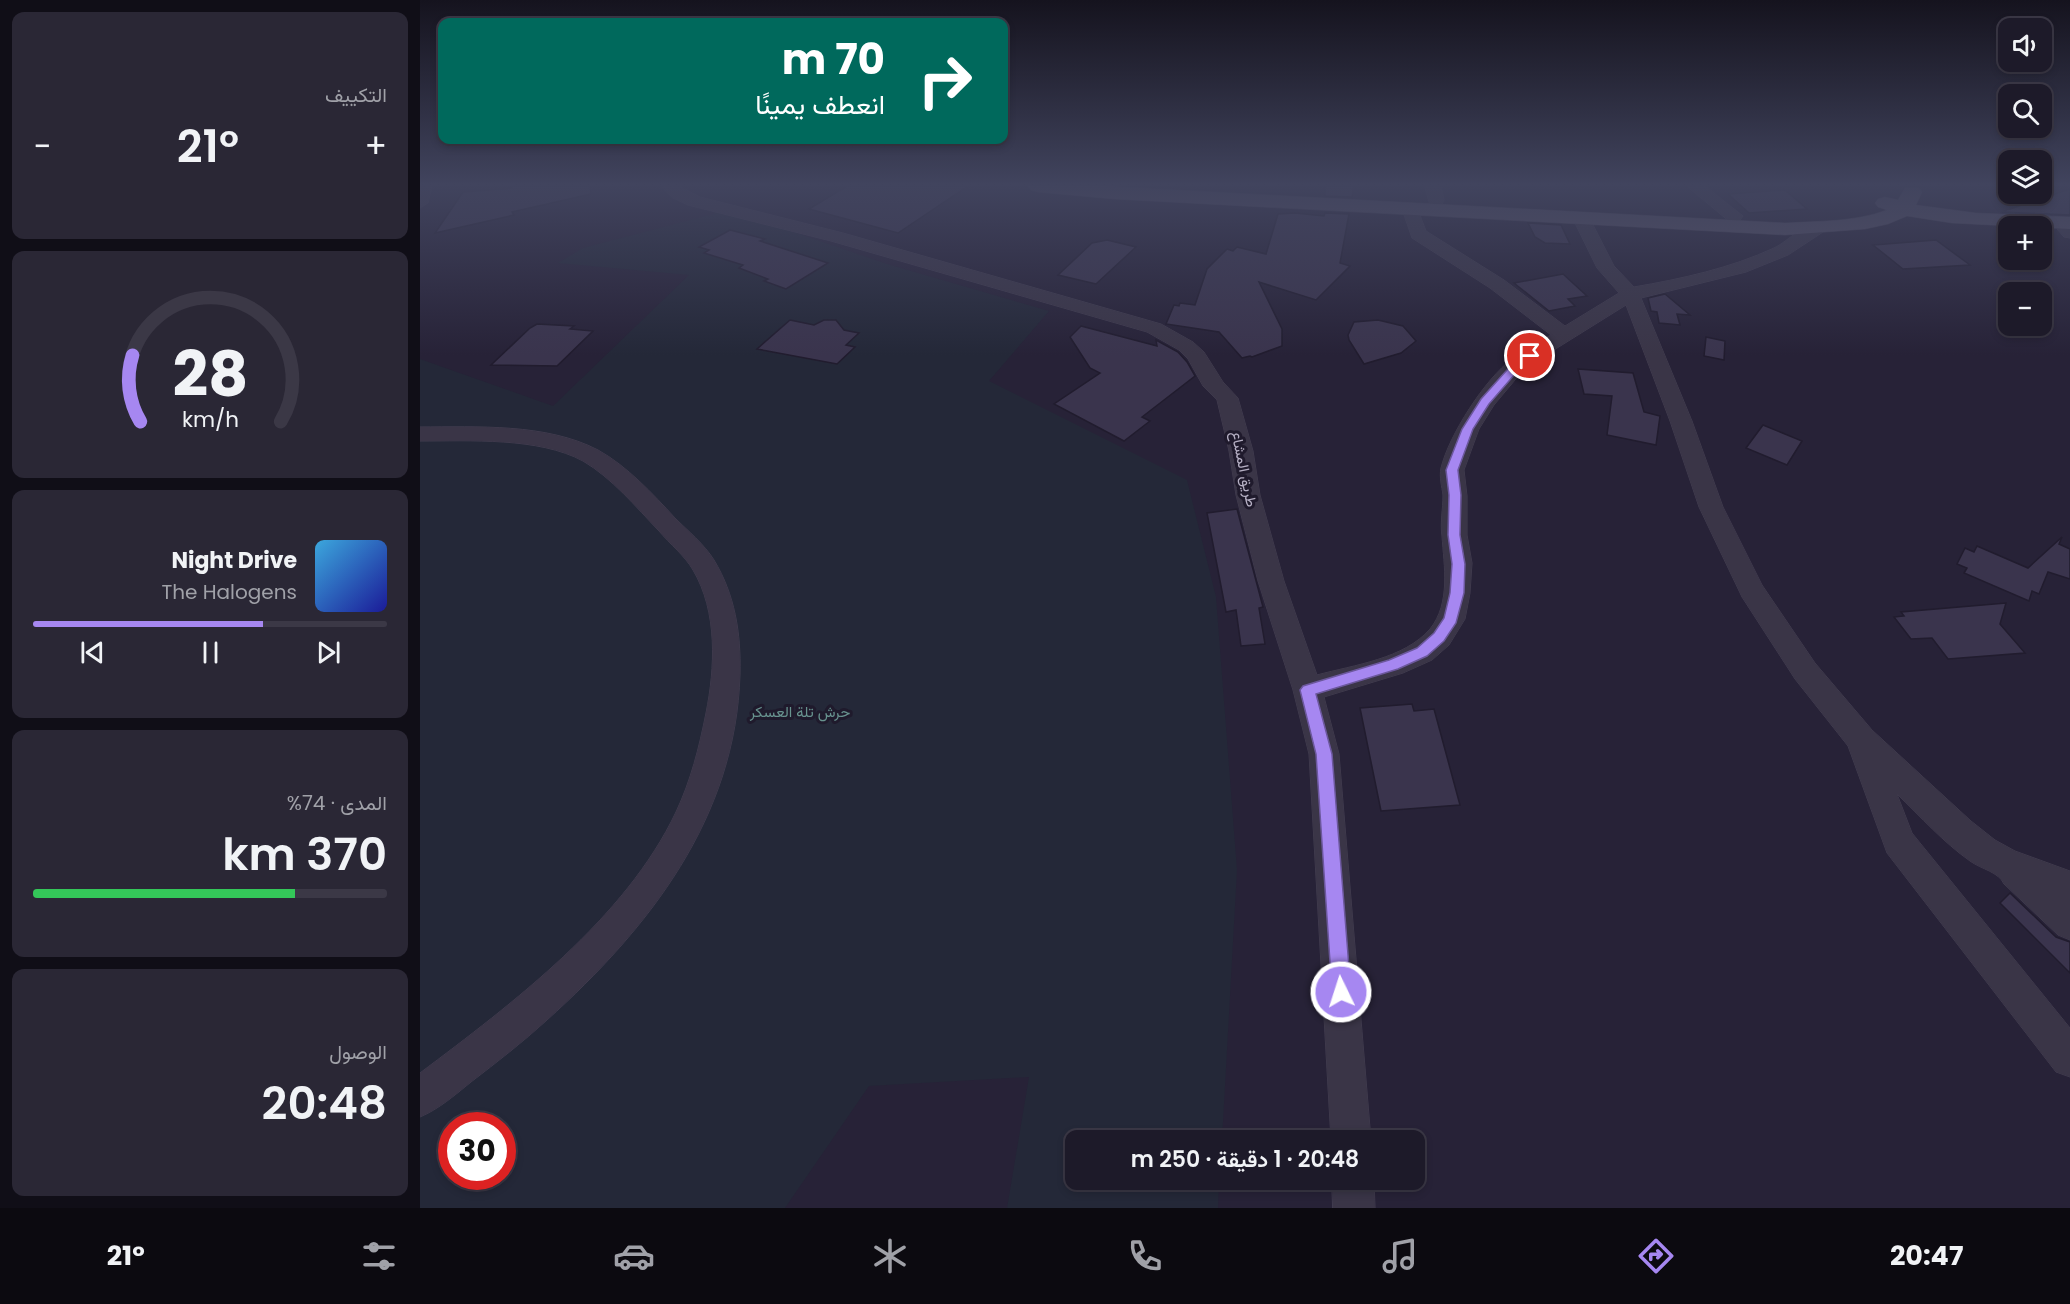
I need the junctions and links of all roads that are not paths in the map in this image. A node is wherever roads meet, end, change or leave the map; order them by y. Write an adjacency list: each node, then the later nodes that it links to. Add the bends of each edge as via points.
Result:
1 (856, 242): 8 (street, طريق المشاع, via 1130,320 1154,328 1197,356 1214,386 1227,398 1271,581)
2 (1431, 242): 6 (street, via 1497,284)
3 (1593, 242): 5 (street, via 1606,268)
4 (1795, 242): 5 (street, via 1739,268)
5 (1630, 294): 6 (street); 9 (street, via 1682,421 1711,507 1751,590 1805,671)
6 (1563, 334): 8 (street, via 1518,364 1468,429 1452,470 1457,593 1451,619 1439,637 1422,652 1393,665)
7 (420, 434): 14 (street, via 513,437 548,442 590,455 640,498 703,564 722,606 726,630 722,711 712,764 685,828 649,886 587,960 497,1039)
8 (1308, 690): 15 (street, طريق المشاع, via 1324,754)
9 (1861, 739): 10 (street, via 1959,832); 13 (street, via 1899,842)
10 (2005, 863): 11 (street); 12 (street)
11 (2070, 887)
12 (2070, 923)
13 (2070, 1058)
14 (420, 1097)
15 (1350, 1130)
16 (1353, 1190): 17 (street)
17 (1354, 1208)

